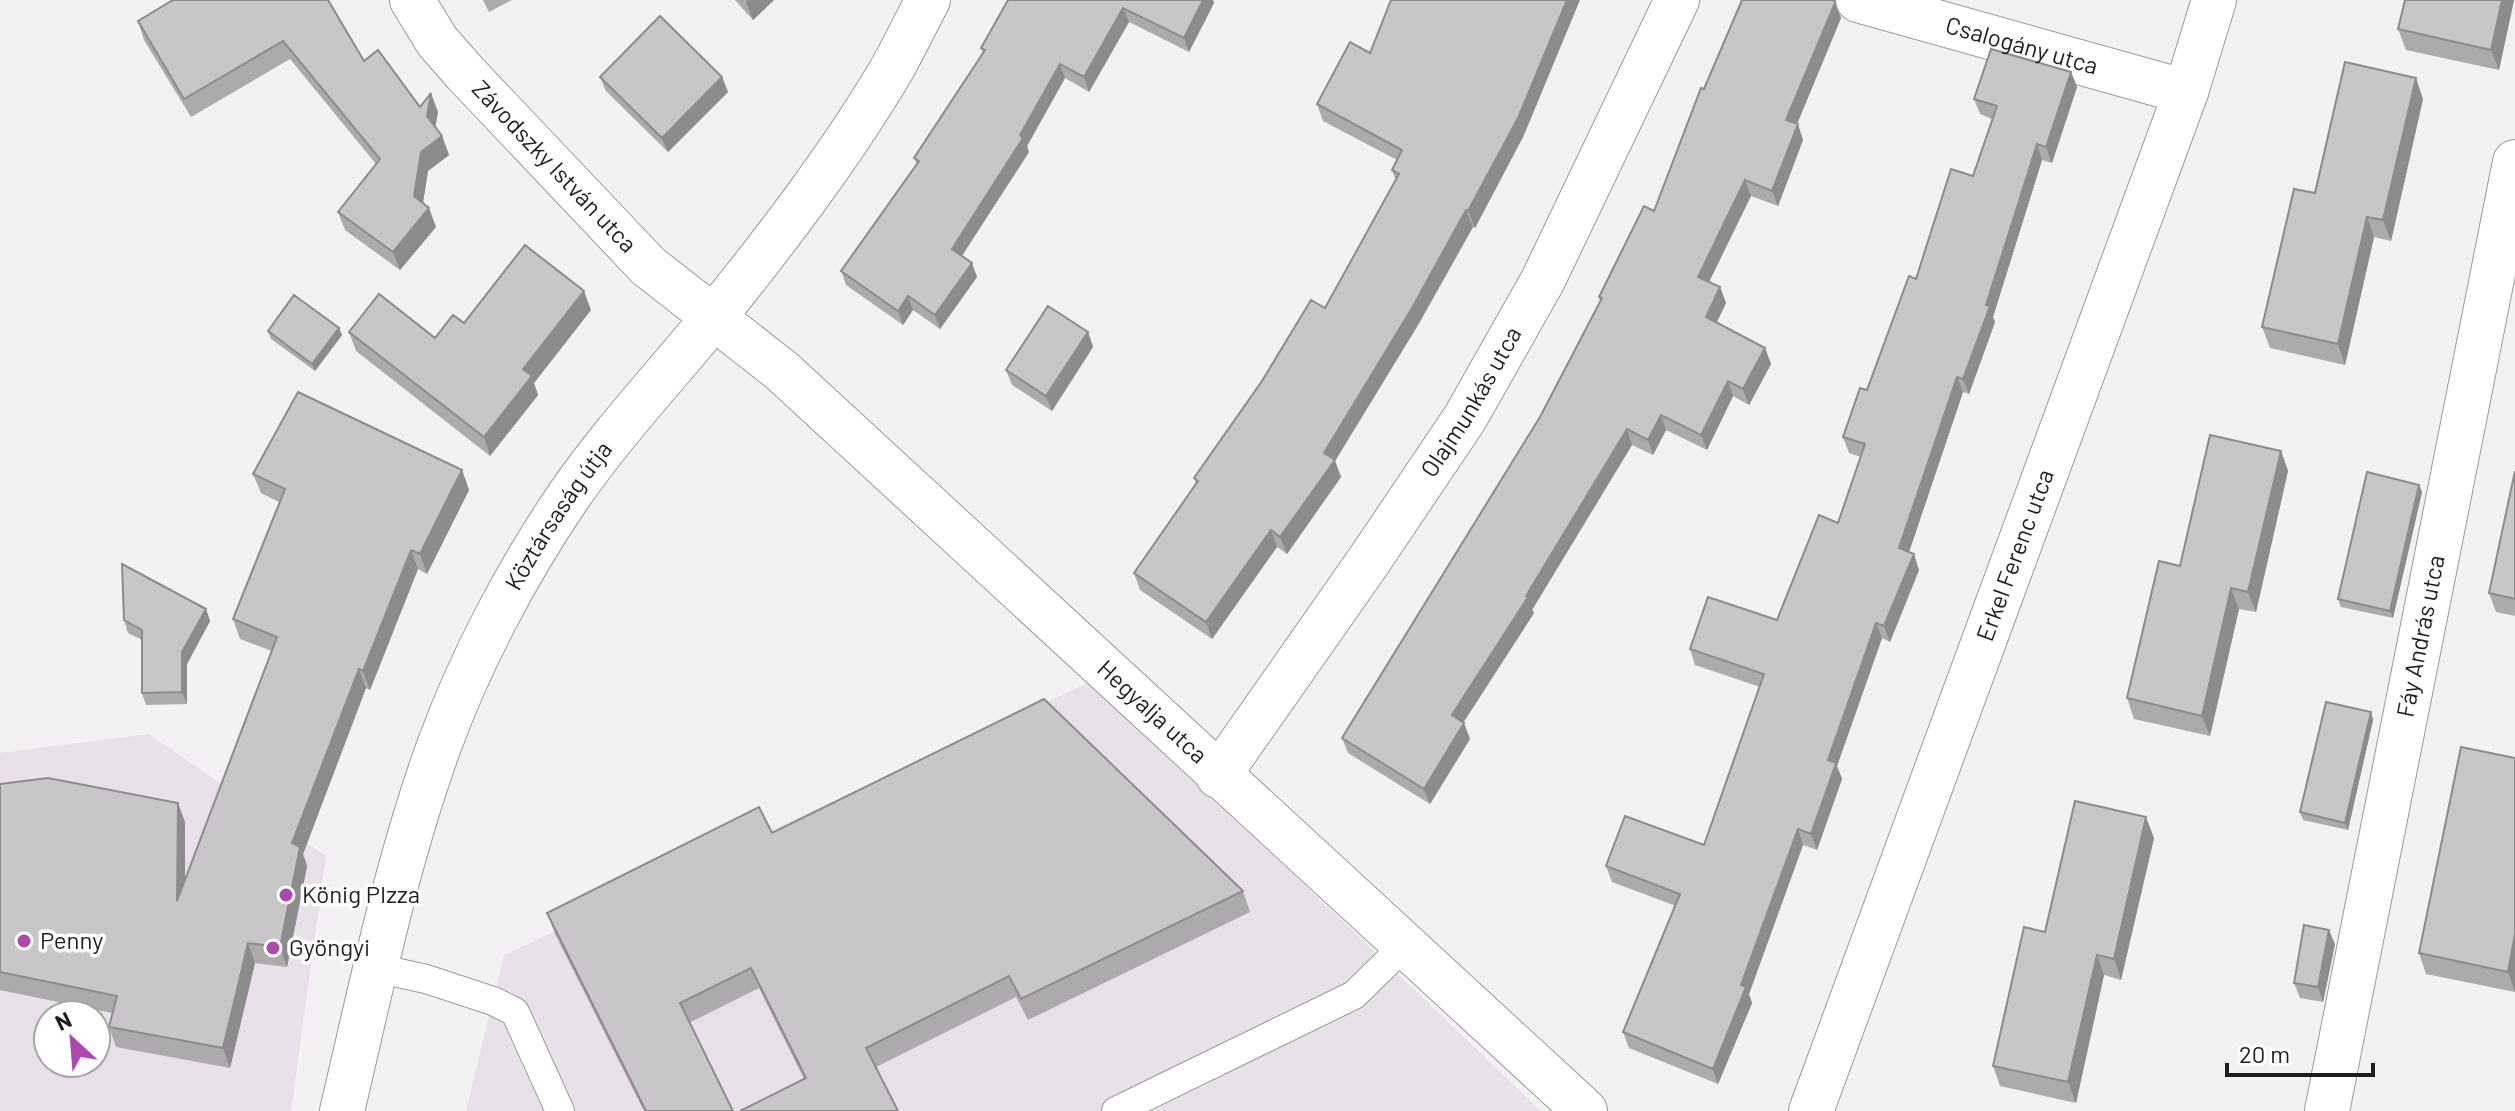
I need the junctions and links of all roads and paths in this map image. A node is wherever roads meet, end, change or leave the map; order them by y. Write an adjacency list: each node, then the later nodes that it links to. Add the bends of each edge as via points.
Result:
1 (412, 0): 8 (street, Závodszky István utca, via 437,41 491,102 648,266)
2 (928, 0): 8 (street, Köztársaság útja, via 889,73 816,182)
3 (1677, 0): 9 (street, Olajmunkás utca, via 1543,280 1465,418)
4 (1858, 0): 6 (street, Csalogány utca)
5 (2214, 0): 6 (street, Erkel Ferenc utca)
6 (2186, 92): 16 (street, Erkel Ferenc utca)
7 (2515, 162): 17 (street, Fáy András utca)
8 (713, 317): 9 (street, Hegyalja utca, via 782,371); 11 (street, Köztársaság útja, via 612,436 516,580 440,744)
9 (1218, 776): 10 (street, Hegyalja utca)
10 (1404, 946): 14 (lane, via 1354,995); 15 (street, Hegyalja utca)
11 (376, 968): 12 (street, Köztársaság útja); 13 (lane, via 426,979 515,1012)
12 (342, 1111)
13 (560, 1111)
14 (1116, 1111)
15 (1585, 1111)
16 (1811, 1111)
17 (2327, 1111)

